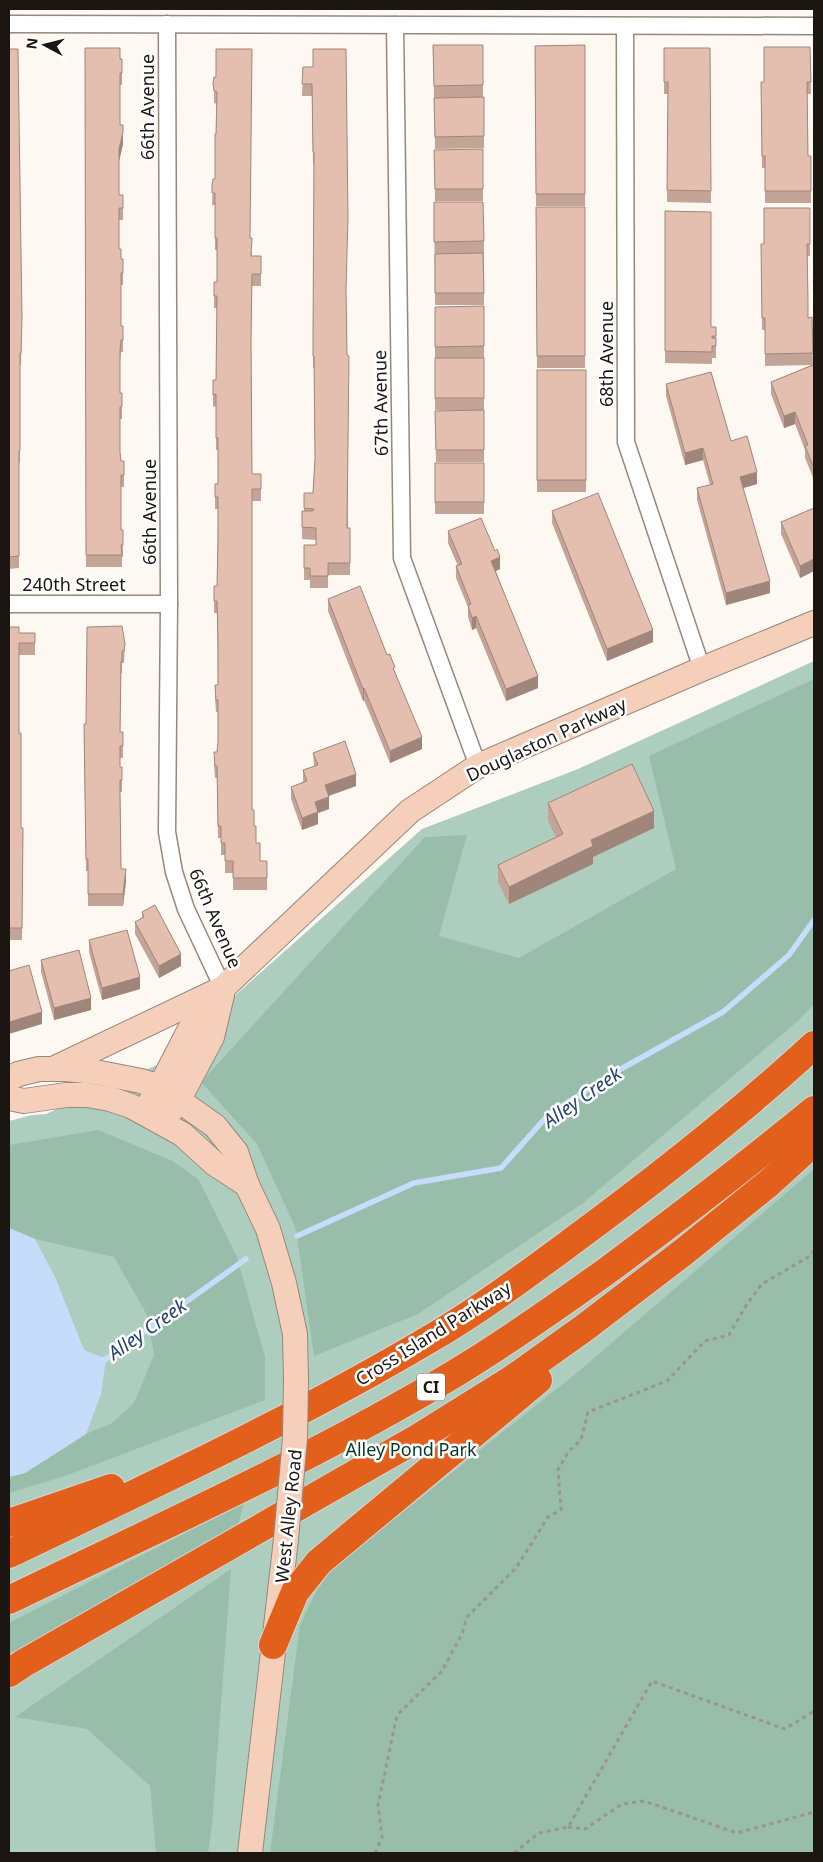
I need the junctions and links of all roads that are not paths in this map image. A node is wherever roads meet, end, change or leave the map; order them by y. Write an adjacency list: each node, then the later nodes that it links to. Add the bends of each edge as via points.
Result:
1 (9, 24): 2 (street)
2 (167, 24): 3 (street); 7 (street, 66th Avenue)
3 (396, 25): 4 (street); 10 (street, 67th Avenue, via 402,558)
4 (625, 26): 5 (street); 9 (street, 68th Avenue, via 626,442)
5 (814, 26)
6 (9, 604): 7 (street, 240th Street)
7 (169, 604): 11 (street, 66th Avenue, via 167,832 174,872 186,909)
8 (814, 623): 9 (main road, Douglaston Parkway)
9 (702, 669): 10 (main road, Douglaston Parkway)
10 (478, 766): 11 (main road, Douglaston Parkway, via 410,811)
11 (223, 988): 13 (main road, Douglaston Parkway); 15 (main road, via 212,1037)
12 (814, 1046): 21 (highway, Cross Island Parkway / CI, via 720,1128 523,1277 430,1339)
13 (51, 1069): 14 (main road, Douglaston Parkway, via 18,1074); 15 (main road, Douglaston Parkway, via 113,1074)
14 (9, 1079)
15 (169, 1093): 18 (main road); 20 (main road, West Alley Road, via 215,1126 236,1152)
16 (9, 1098): 18 (main road, via 24,1101 87,1095 110,1099)
17 (814, 1110): 22 (highway, CI, via 722,1184 555,1308 455,1373 349,1434)
18 (153, 1118): 20 (main road, via 182,1134 215,1164)
19 (814, 1143): 27 (highway, via 684,1260 320,1562 295,1592); 28 (highway, via 681,1254 511,1380 418,1438)
20 (247, 1185): 27 (main road, West Alley Road, bridge, via 268,1229 295,1334 295,1438)
21 (231, 1447): 23 (highway); 24 (highway, Cross Island Parkway / CI)
22 (251, 1483): 25 (highway, CI); 26 (highway)
23 (9, 1523)
24 (9, 1554)
25 (9, 1600)
26 (9, 1613)
27 (274, 1645): 29 (main road, West Alley Road)
28 (9, 1673)
29 (250, 1853)

